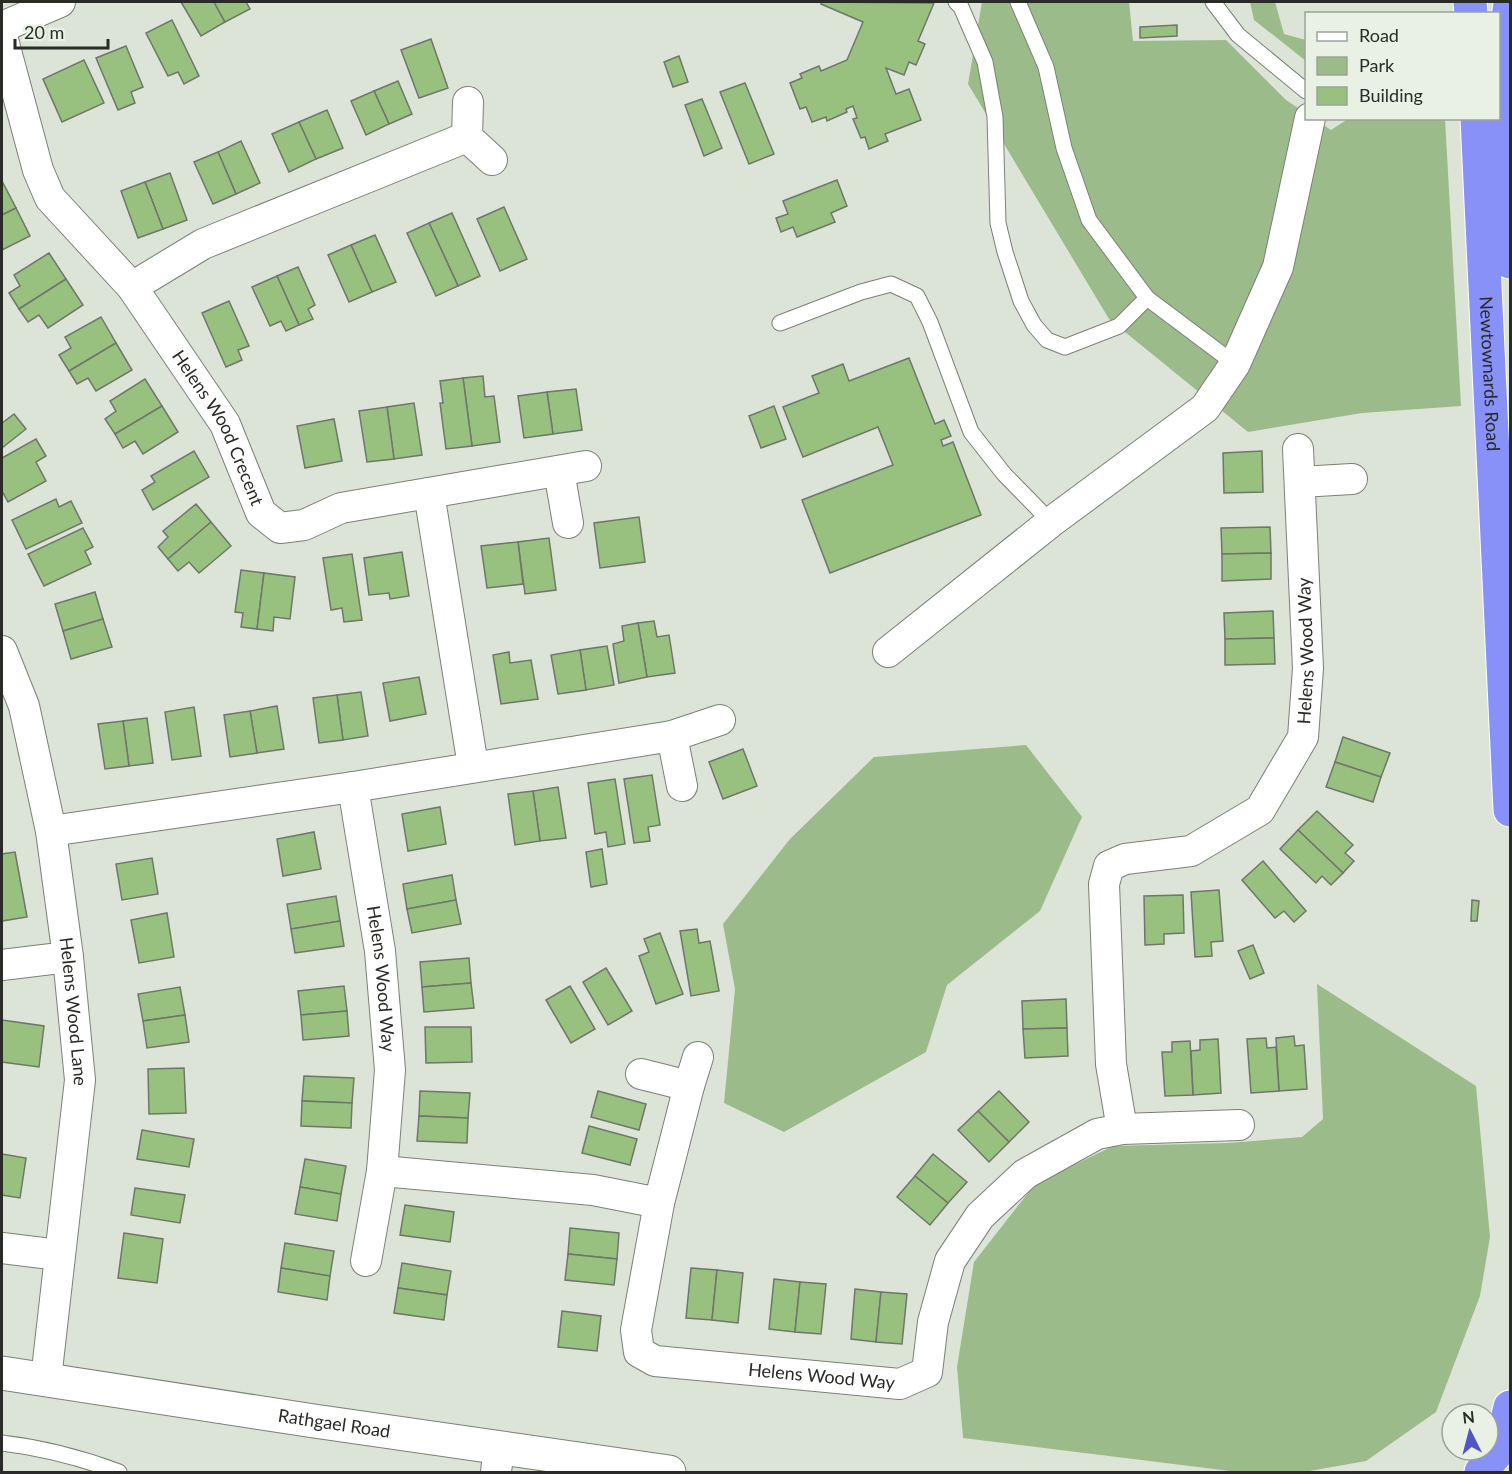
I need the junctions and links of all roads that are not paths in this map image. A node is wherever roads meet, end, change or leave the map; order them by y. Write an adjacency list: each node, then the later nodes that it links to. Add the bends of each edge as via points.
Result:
1 (60, 2): 6 (street)
2 (956, 2): 16 (lane, via 985,62 996,117 998,223 1021,301 1034,325 1047,340 1065,347 1119,326)
3 (1018, 2): 16 (lane, via 1046,67 1064,148 1089,220)
4 (1214, 2): 8 (lane, via 1238,34)
5 (1506, 22): 14 (highway)
6 (2, 27)
7 (2, 36): 15 (street, Helens Wood Crecent, via 38,170 50,198)
8 (1305, 90)
9 (468, 102): 12 (street)
10 (1310, 120): 18 (street, via 1278,267)
11 (1476, 120): 23 (highway, Newtownards Road)
12 (467, 137): 13 (street); 15 (street, via 203,244)
13 (492, 160)
14 (1510, 262)
15 (132, 287): 24 (street, Helens Wood Crecent, via 225,424 261,513 280,528 304,525 341,508)
16 (1147, 298): 18 (lane)
17 (780, 322): 25 (lane, via 891,284 917,296 971,432 1004,474)
18 (1235, 364): 25 (street, via 1206,408)
19 (1510, 376): 23 (highway)
20 (1298, 449): 22 (street, Helens Wood Way)
21 (1352, 479): 22 (street)
22 (1300, 482): 42 (street, Helens Wood Way, via 1308,668 1303,737 1260,810 1191,851 1125,859 1109,866 1104,884 1111,1064)
23 (1496, 490): 34 (highway, Newtownards Road)
24 (429, 493): 26 (street, Helens Wood Crecent, via 572,469); 31 (street)
25 (1051, 522): 28 (street)
26 (568, 523)
27 (2, 651): 35 (street, Helens Wood Lane, via 24,706)
28 (888, 652)
29 (720, 720): 30 (street)
30 (672, 736): 31 (street); 32 (street)
31 (473, 766): 33 (street)
32 (682, 786)
33 (353, 787): 35 (street); 43 (street, Helens Wood Way, via 380,951 390,1070)
34 (1510, 810)
35 (51, 831): 36 (street, Helens Wood Lane)
36 (68, 957): 37 (street); 46 (street, Helens Wood Lane, via 80,1080)
37 (2, 965)
38 (698, 1057): 40 (street, Helens Wood Way)
39 (641, 1074): 40 (street)
40 (689, 1086): 44 (street, Helens Wood Way)
41 (1239, 1125): 42 (street, Helens Wood Way)
42 (1122, 1129): 44 (street, Helens Wood Way, via 1097,1134 1025,1174 980,1216 950,1261 933,1322 927,1372 900,1384 656,1361 639,1352 636,1330)
43 (382, 1172): 44 (street, via 593,1190); 47 (street, Helens Wood Way)
44 (659, 1203)
45 (2, 1248): 46 (street)
46 (59, 1255): 49 (street, Helens Wood Lane)
47 (366, 1261)
48 (2, 1373): 49 (street, Rathgael Road)
49 (46, 1379): 53 (street, Rathgael Road, via 314,1421)
50 (1510, 1407): 52 (highway)
51 (2, 1443): 54 (lane, via 39,1447)
52 (1500, 1443)
53 (498, 1460): 55 (street, Rathgael Road)
54 (119, 1473)
55 (669, 1473)

